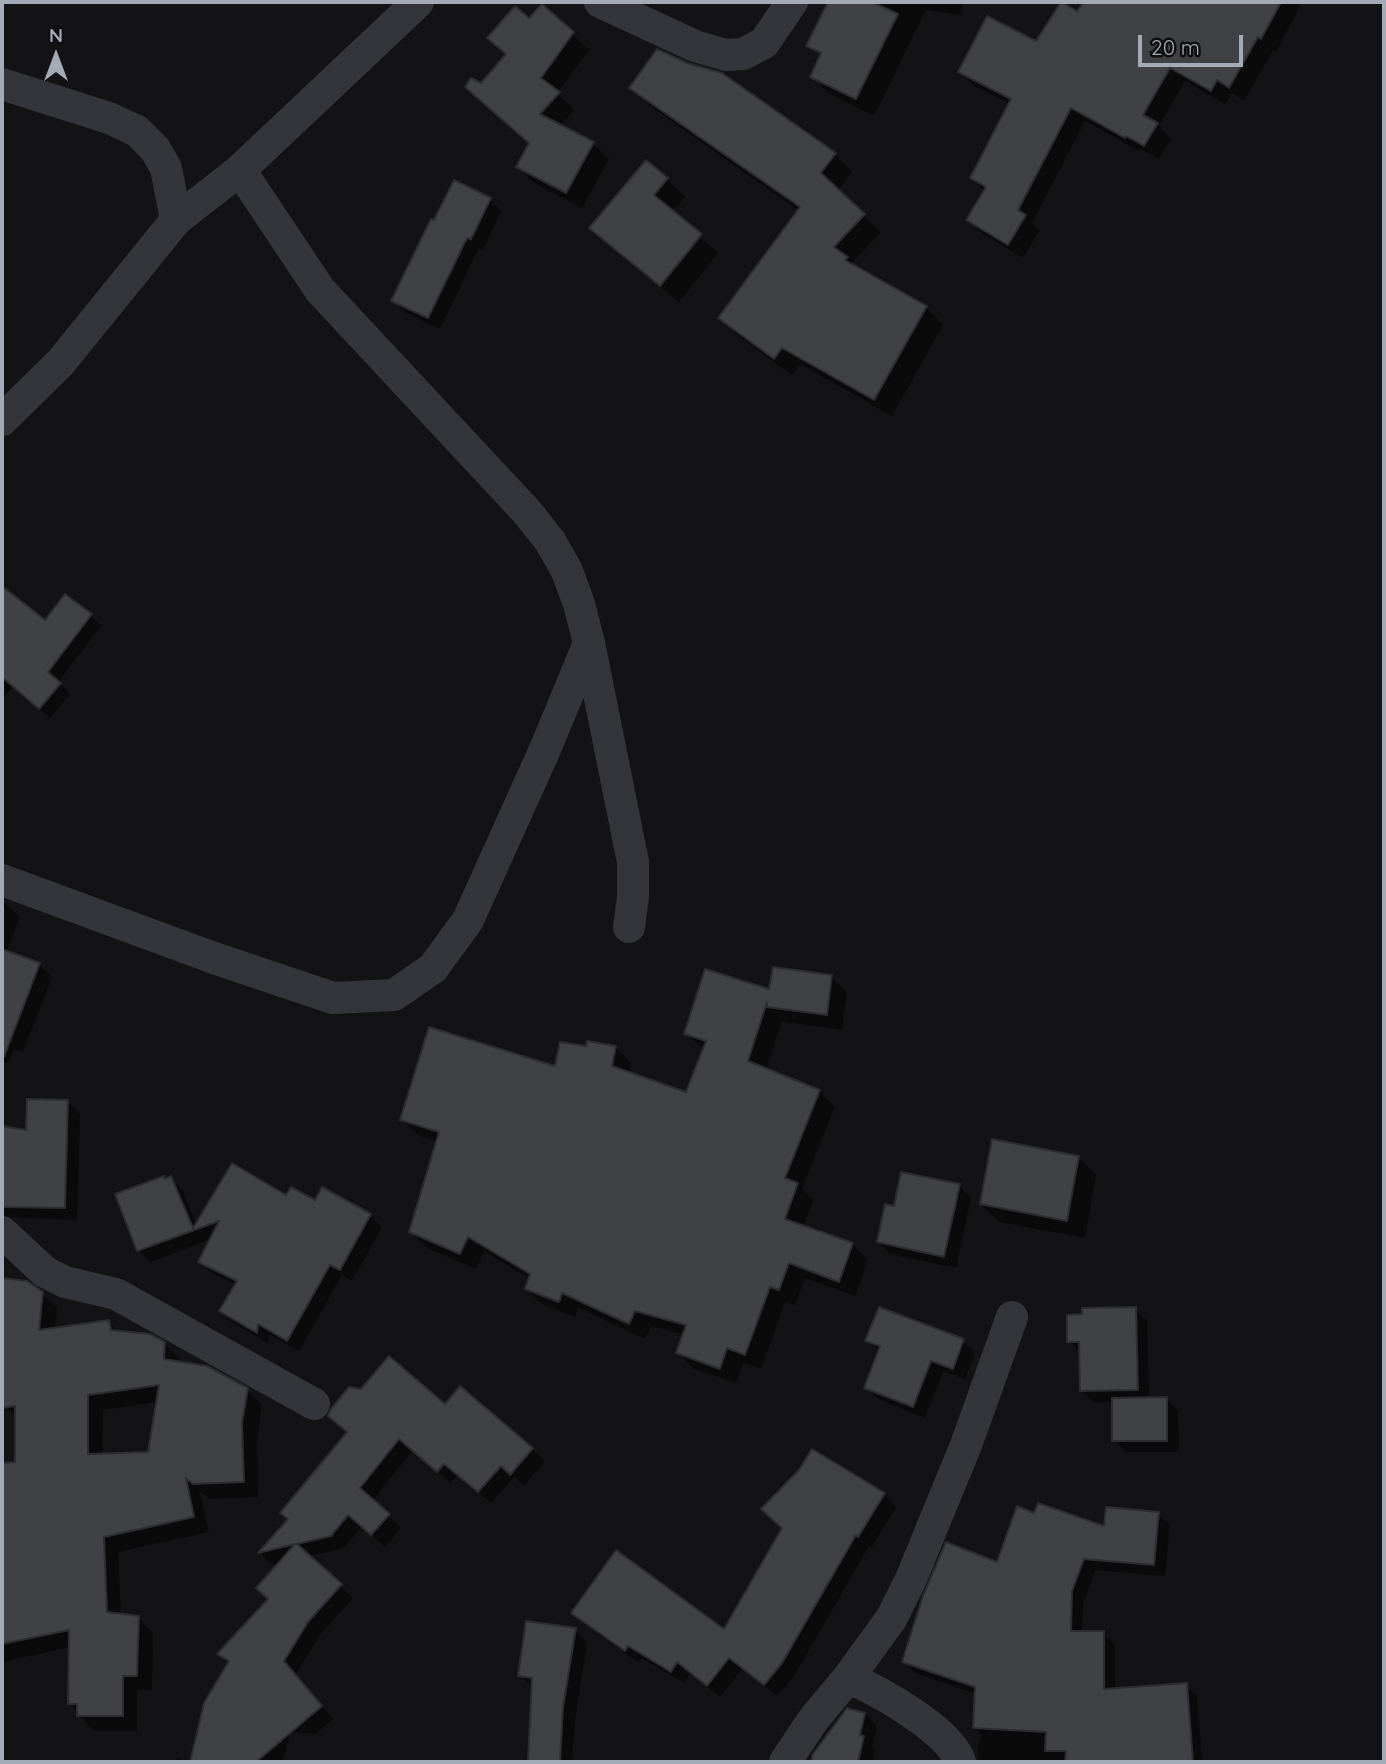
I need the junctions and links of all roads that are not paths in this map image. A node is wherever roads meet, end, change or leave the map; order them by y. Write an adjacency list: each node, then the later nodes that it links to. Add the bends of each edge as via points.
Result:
1 (418, 2): 5 (street)
2 (600, 2): 3 (street, via 695,46 726,55 743,54 764,43)
3 (792, 2)
4 (2, 84): 6 (street, via 137,131 166,168)
5 (240, 170): 6 (street); 8 (street, via 320,290 550,541 567,571)
6 (176, 220): 7 (street, via 61,362)
7 (2, 420)
8 (589, 643): 9 (street, via 468,920 433,968 394,995 333,998); 10 (street, via 633,862)
9 (2, 880)
10 (629, 927)
11 (2, 1232): 13 (street, via 45,1272 65,1282 116,1294)
12 (1012, 1317): 14 (street, via 911,1579 891,1619)
13 (314, 1404)
14 (848, 1678): 15 (street); 16 (street, via 901,1706 950,1743)
15 (785, 1762)
16 (960, 1762)

